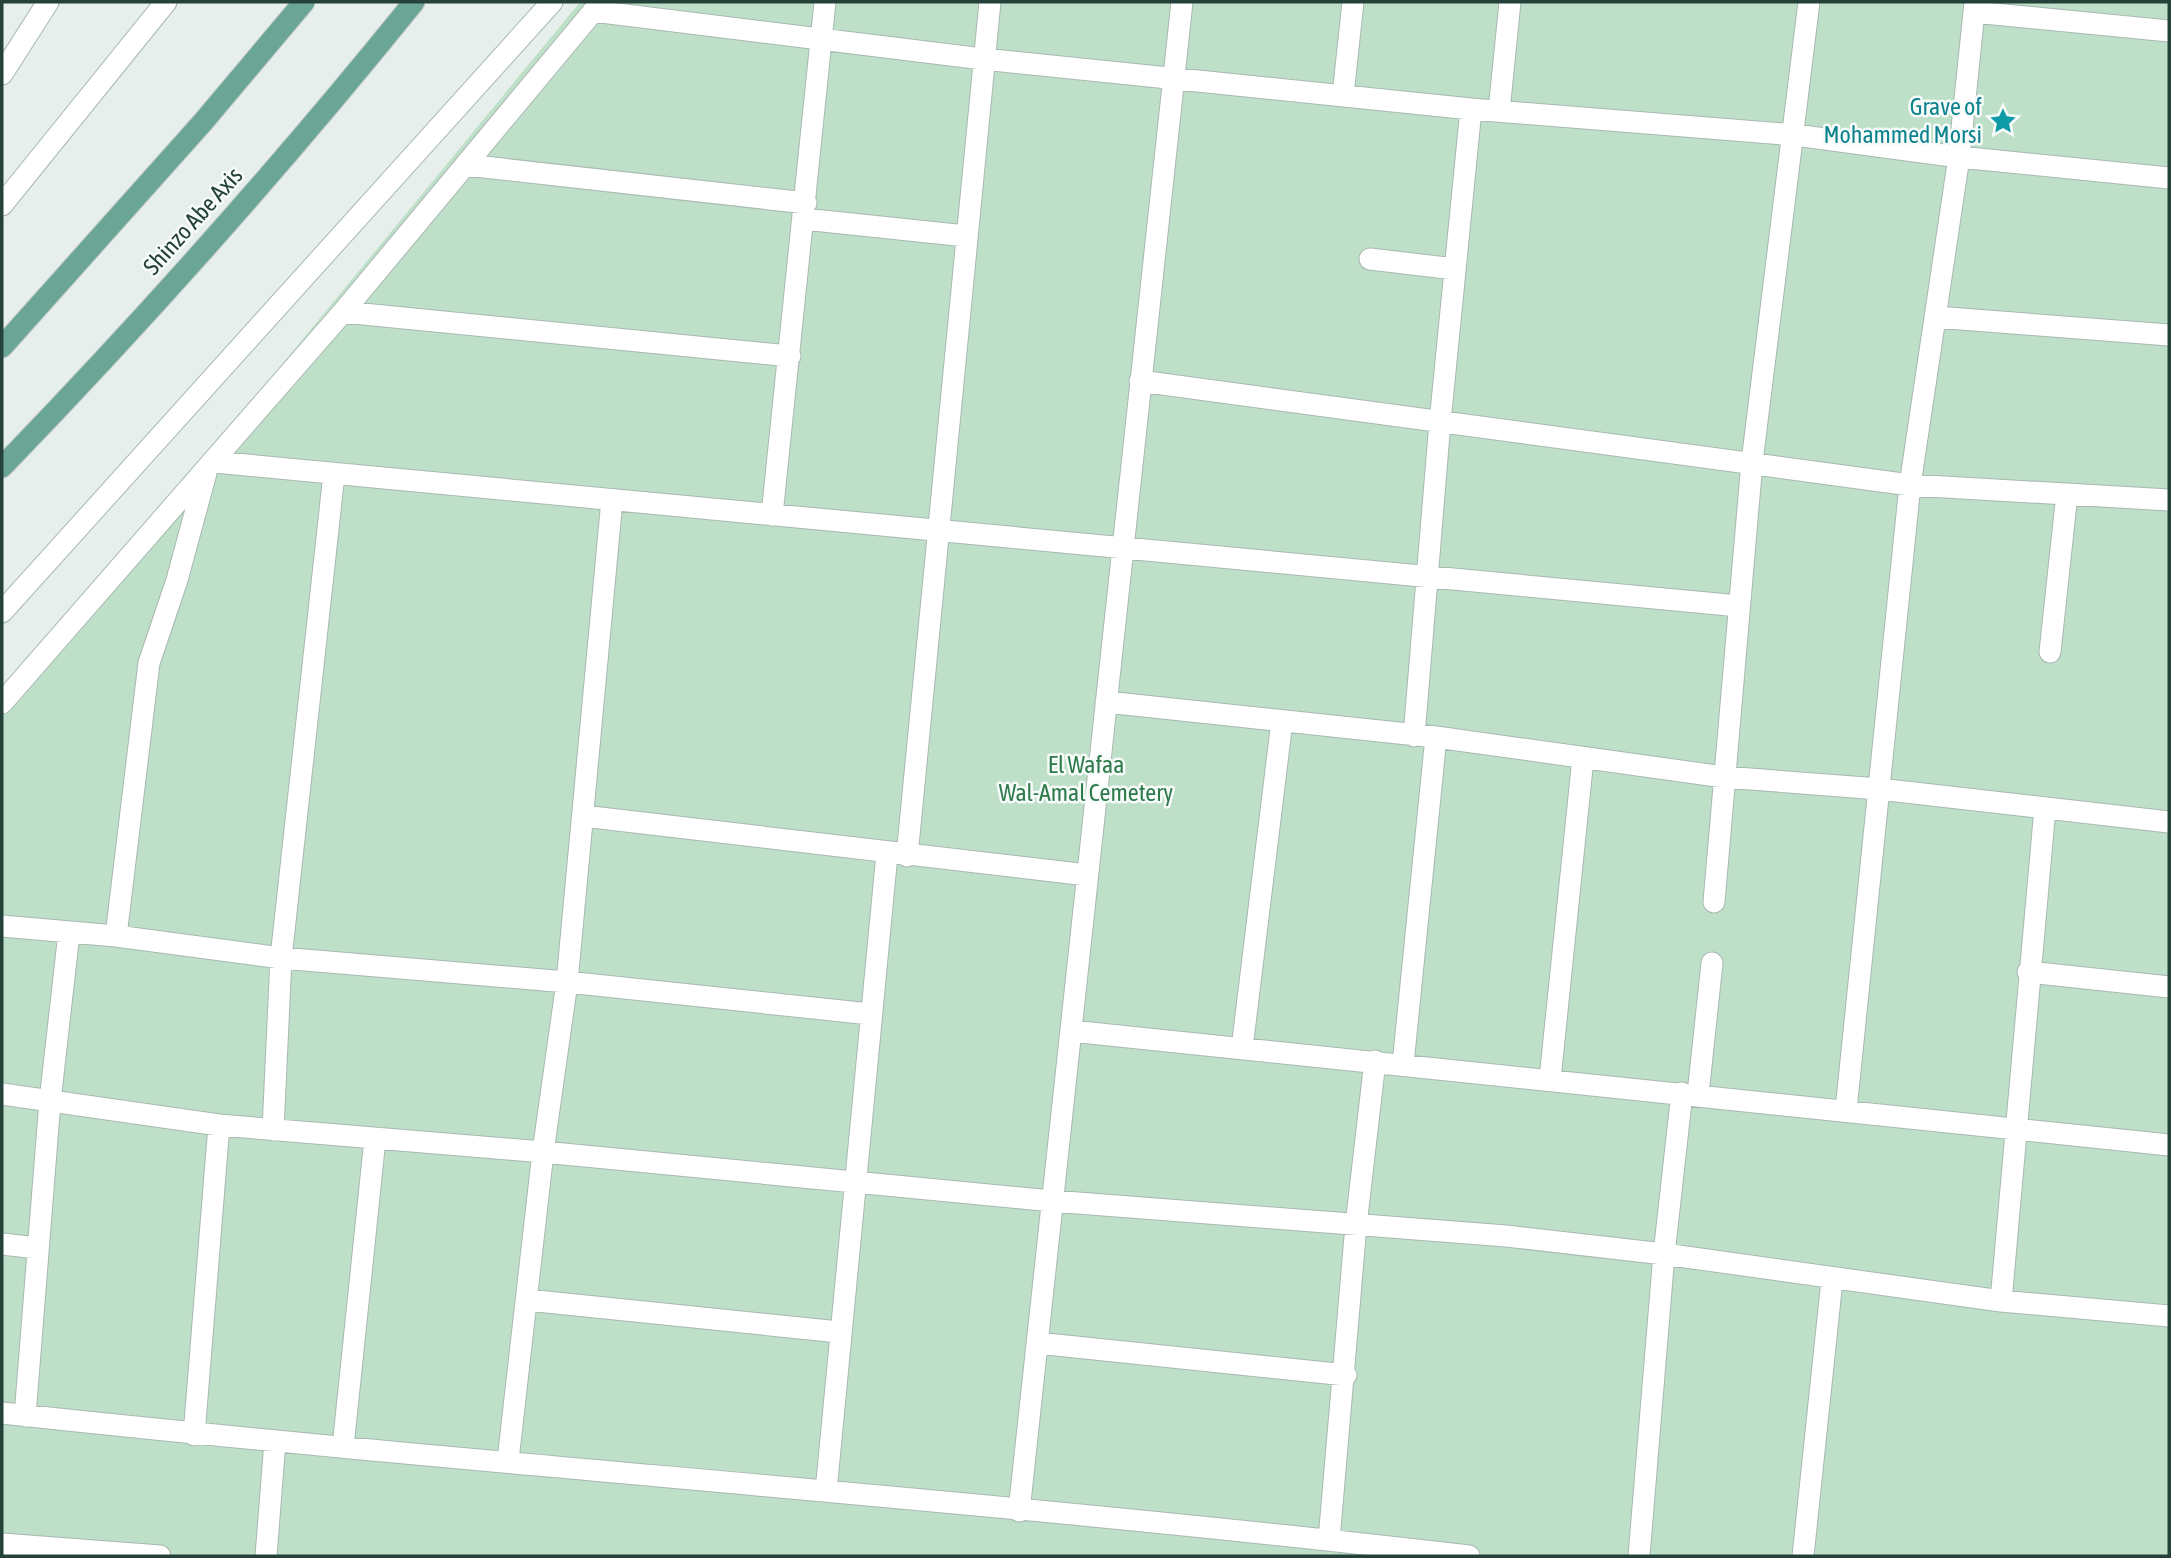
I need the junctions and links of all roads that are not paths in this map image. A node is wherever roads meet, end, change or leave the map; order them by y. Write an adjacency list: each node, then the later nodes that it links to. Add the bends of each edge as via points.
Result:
1 (48, 2): 17 (street)
2 (166, 2): 26 (street)
3 (304, 2): 34 (main road)
4 (414, 2): 39 (main road, Shinzo Abe Axis, via 255,192)
5 (552, 2): 51 (street)
6 (825, 2): 15 (street)
7 (990, 2): 16 (street)
8 (1182, 2): 18 (street)
9 (1353, 2): 19 (street)
10 (1510, 2): 21 (street)
11 (1809, 2): 22 (street)
12 (597, 6): 15 (street); 24 (street)
13 (1974, 7): 14 (street); 23 (street)
14 (2169, 31)
15 (823, 41): 16 (street); 27 (street)
16 (983, 59): 18 (street); 28 (street)
17 (2, 75)
18 (1174, 77): 19 (street); 36 (street)
19 (1343, 95): 20 (street)
20 (1471, 109): 21 (street); 30 (street)
21 (1499, 111): 22 (street)
22 (1795, 135): 23 (street); 38 (street)
23 (1959, 157): 25 (street); 32 (street)
24 (466, 165): 27 (street); 31 (street)
25 (2169, 178)
26 (2, 205)
27 (805, 211): 28 (street); 35 (street)
28 (966, 236): 47 (street)
29 (1370, 259): 30 (street)
30 (1455, 268): 37 (street)
31 (343, 313): 35 (street); 40 (street)
32 (1935, 317): 33 (street); 42 (street)
33 (2169, 335)
34 (2, 348)
35 (790, 356): 46 (street)
36 (1140, 382): 37 (street); 48 (street)
37 (1440, 422): 38 (street); 49 (street)
38 (1752, 462): 42 (street); 50 (street)
39 (2, 467)
40 (210, 467): 41 (street); 54 (street); 69 (street, via 149,663)
41 (334, 474): 44 (street); 70 (street)
42 (1910, 485): 43 (street); 60 (street)
43 (2067, 494): 45 (street); 52 (street)
44 (612, 500): 46 (street); 62 (street)
45 (2169, 500)
46 (772, 515): 47 (street)
47 (936, 531): 48 (street); 64 (street)
48 (1123, 548): 49 (street); 53 (street)
49 (1427, 576): 50 (street); 56 (street)
50 (1739, 606): 59 (street)
51 (2, 612)
52 (2050, 652)
53 (1106, 702): 55 (street); 65 (street)
54 (2, 703)
55 (1282, 721): 56 (street); 77 (street)
56 (1414, 736): 57 (street)
57 (1436, 737): 58 (street); 79 (street)
58 (1583, 758): 59 (street); 80 (street)
59 (1724, 777): 60 (street); 66 (street)
60 (1879, 789): 61 (street); 84 (street)
61 (2045, 808): 63 (street); 72 (street)
62 (583, 816): 64 (street); 73 (street)
63 (2169, 822)
64 (897, 855): 65 (street); 75 (street)
65 (1087, 875): 76 (street)
66 (1714, 902)
67 (2, 926): 68 (street)
68 (69, 933): 69 (street); 83 (street)
69 (116, 936): 70 (street)
70 (281, 958): 73 (street); 87 (street)
71 (1712, 963): 81 (street)
72 (2028, 972): 74 (street); 86 (street)
73 (567, 982): 75 (street); 90 (street)
74 (2169, 986)
75 (870, 1014): 91 (street)
76 (1071, 1031): 77 (street); 92 (street)
77 (1242, 1048): 78 (street)
78 (1375, 1061): 79 (street); 93 (street)
79 (1403, 1064): 80 (street)
80 (1550, 1079): 81 (street)
81 (1690, 1093): 84 (street); 96 (street)
82 (2, 1094): 83 (street)
83 (50, 1101): 85 (street); 95 (street)
84 (1846, 1110): 86 (street)
85 (219, 1125): 87 (street); 106 (street)
86 (2014, 1128): 89 (street); 99 (street)
87 (273, 1130): 88 (street)
88 (375, 1139): 90 (street); 108 (street)
89 (2169, 1145)
90 (543, 1152): 91 (street); 98 (street)
91 (856, 1183): 92 (street); 101 (street)
92 (1052, 1201): 93 (street); 102 (street)
93 (1356, 1225): 96 (street); 103 (street)
94 (2, 1244): 95 (street)
95 (37, 1248): 105 (street)
96 (1664, 1254): 97 (street); 118 (street)
97 (1832, 1280): 99 (street); 119 (street)
98 (527, 1300): 101 (street); 109 (street)
99 (2001, 1301): 100 (street)
100 (2169, 1316)
101 (839, 1332): 110 (street)
102 (1037, 1343): 103 (street); 111 (street)
103 (1346, 1375): 112 (street)
104 (2, 1413): 105 (street)
105 (24, 1416): 106 (street)
106 (194, 1435): 107 (street)
107 (275, 1441): 108 (street); 116 (street)
108 (343, 1447): 109 (street)
109 (508, 1460): 110 (street)
110 (826, 1491): 111 (street)
111 (1019, 1511): 114 (street)
112 (1329, 1540): 114 (street); 117 (street)
113 (2, 1545): 115 (street)
114 (1301, 1546)
115 (160, 1556)
116 (266, 1556)
117 (1469, 1556)
118 (1639, 1556)
119 (1803, 1556)

